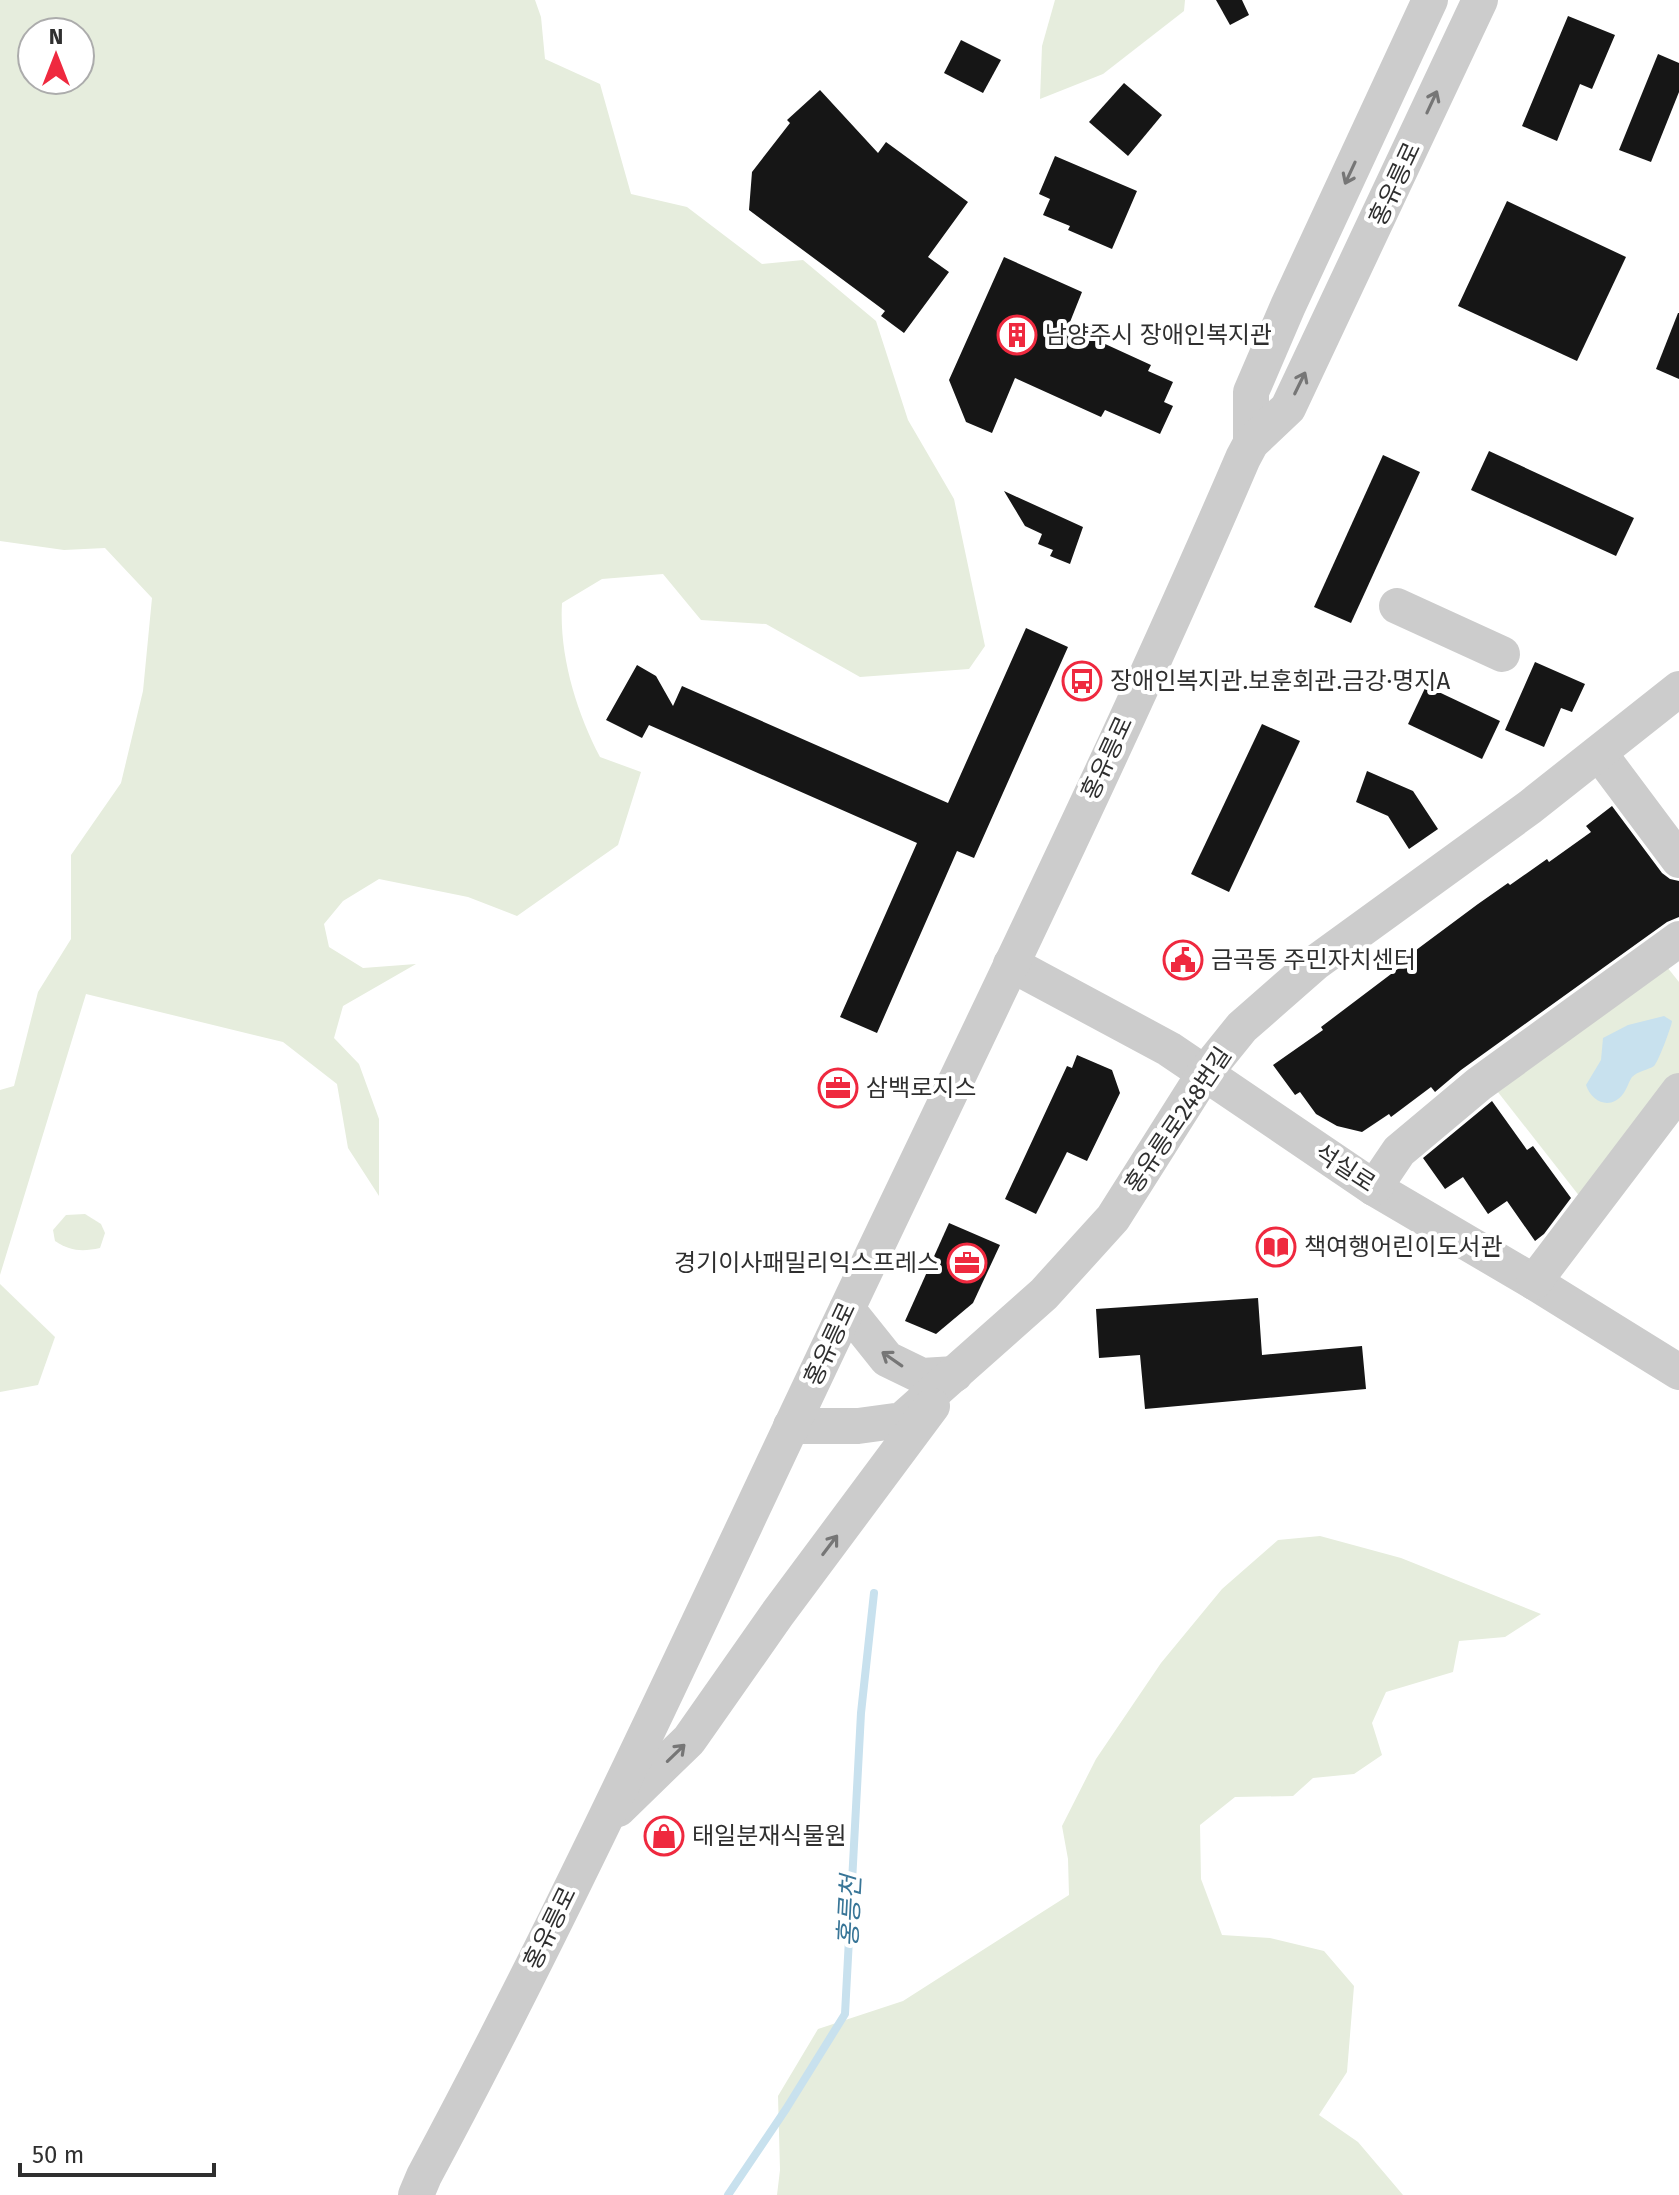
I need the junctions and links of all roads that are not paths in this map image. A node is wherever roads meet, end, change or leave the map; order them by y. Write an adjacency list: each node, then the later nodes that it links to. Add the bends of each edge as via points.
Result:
1 (1430, 0): 3 (street, 홍유릉로, one-way to 3, via 1251,392)
2 (1480, 0): 3 (street, 홍유릉로, one-way to 2, via 1288,408)
3 (1251, 443): 10 (street, 홍유릉로)
4 (1397, 606): 5 (street)
5 (1502, 654)
6 (1679, 689): 7 (street, 홍유릉로248번길)
7 (1599, 753): 8 (street); 11 (street, 홍유릉로248번길, via 1315,963 1242,1027)
8 (1679, 860)
9 (1679, 939): 13 (street, via 1479,1084 1399,1151)
10 (1011, 964): 11 (street, 석실로, via 1169,1049); 15 (street, 홍유릉로)
11 (1204, 1074): 13 (street, 석실로); 17 (street, 홍유릉로248번길, via 1113,1218 1044,1294)
12 (1679, 1091): 14 (street)
13 (1374, 1188): 14 (street, 석실로)
14 (1534, 1282): 16 (street, 석실로)
15 (847, 1309): 17 (street, one-way to 15, via 922,1376 887,1359); 18 (street, 홍유릉로)
16 (1679, 1372)
17 (955, 1374): 18 (street, 홍유릉로248번길, via 902,1420); 19 (street, one-way to 17, via 689,1740)
18 (791, 1426): 19 (street, 홍유릉로)
19 (599, 1827): 20 (street, 홍유릉로)
20 (416, 2195)

